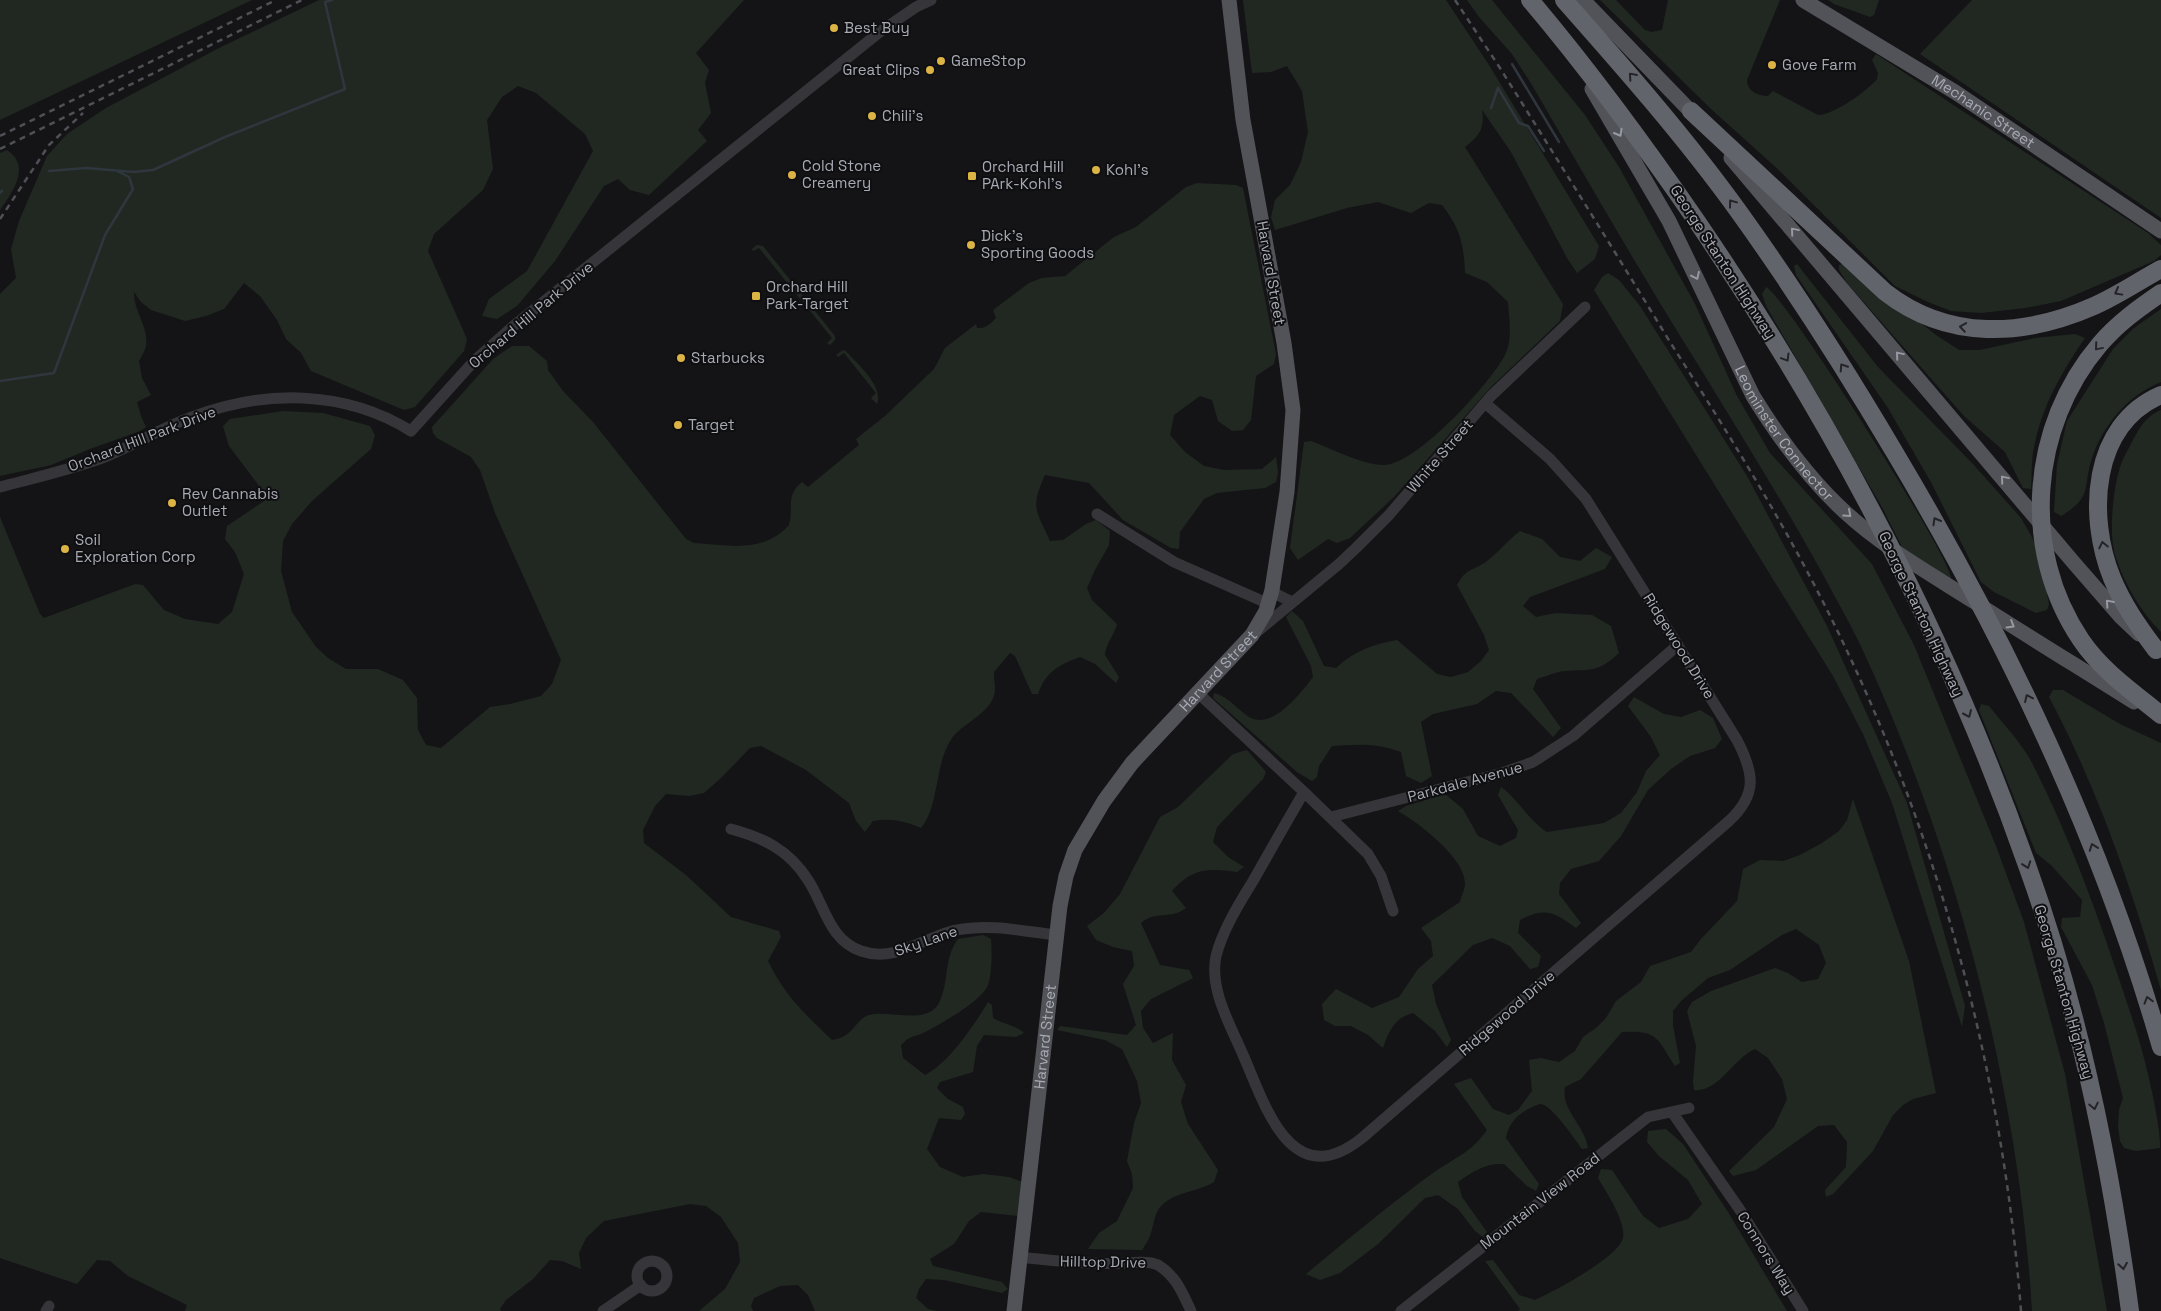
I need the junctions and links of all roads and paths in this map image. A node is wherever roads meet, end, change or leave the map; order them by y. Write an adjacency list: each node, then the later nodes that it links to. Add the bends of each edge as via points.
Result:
1 (931, 0): 15 (street, Orchard Hill Park Drive, via 881,31 511,328 475,360 412,431 368,410 317,398 257,400 192,417 85,464)
2 (1229, 0): 17 (main road, Harvard Street, via 1243,120 1284,343 1293,410 1287,492)
3 (1530, 0): 7 (highway, George Stanton Highway)
4 (1564, 0): 29 (highway, one-way to 4, via 2143,984 2086,827 2012,665 1960,563 1848,374 1738,212 1635,79)
5 (1583, 0): 8 (main road)
6 (1803, 0): 9 (main road, Mechanic Street, via 1954,92)
7 (1546, 18): 23 (main road, Leominster Connector, one-way to 23, via 1602,103 1652,189 1686,252 1753,396 1800,464 1844,511 1878,539); 39 (highway, George Stanton Highway, one-way to 39, via 1650,153 1743,290 1824,424 1876,518 1919,606 2004,801 2030,871 2087,1072)
8 (1691, 111): 10 (highway, one-way to 8, via 2095,306 2041,323 1995,329 1970,329 1943,323 1912,310 1885,292); 21 (main road, one-way to 8, via 2074,563)
9 (2161, 231)
10 (2161, 269)
11 (2161, 293): 23 (highway, one-way to 23, via 2112,331 2072,385 2060,408 2049,442 2040,503 2043,542 2052,577 2074,629 2112,676)
12 (1585, 308): 14 (street, White Street)
13 (2161, 395): 21 (highway, one-way to 13, via 2127,609 2112,577 2100,534 2098,500 2102,466 2114,436 2134,412)
14 (1485, 403): 18 (street, White Street, via 1389,515 1339,564); 20 (street, Ridgewood Drive, via 1574,484)
15 (0, 486)
16 (1097, 514): 17 (street, via 1174,562)
17 (1270, 598): 18 (street); 19 (main road, Harvard Street)
18 (1292, 602): 19 (street, White Street)
19 (1249, 638): 22 (main road, Harvard Street)
20 (1678, 645): 24 (street, Ridgewood Drive, via 1745,756 1750,787 1742,808 1362,1138 1340,1153 1324,1157 1296,1148 1276,1125 1224,1009 1215,978 1216,956 1228,927); 25 (street, Parkdale Avenue, via 1573,736 1533,762)
21 (2158, 653)
22 (1198, 693): 24 (street); 28 (main road, Harvard Street, via 1132,763 1092,819 1075,850 1066,876)
23 (2161, 717)
24 (1304, 792): 25 (street)
25 (1331, 817): 27 (street, via 1375,864)
26 (731, 829): 28 (street, Sky Lane, via 757,836 789,858 807,879 834,932 861,951 891,954 944,933 976,927)
27 (1393, 911)
28 (1057, 935): 32 (main road, Harvard Street)
29 (2161, 1047)
30 (1688, 1108): 31 (street, Mountain View Road)
31 (1672, 1112): 37 (street, Mountain View Road, via 1648,1118); 38 (street, Connors Way, via 1729,1194)
32 (1020, 1258): 35 (main road, Harvard Street); 36 (street, Hilltop Drive, via 1083,1264 1156,1264 1177,1282)
33 (641, 1285): 34 (street)
34 (603, 1311)
35 (1014, 1311)
36 (1191, 1311)
37 (1401, 1311)
38 (1803, 1311)
39 (2130, 1311)

